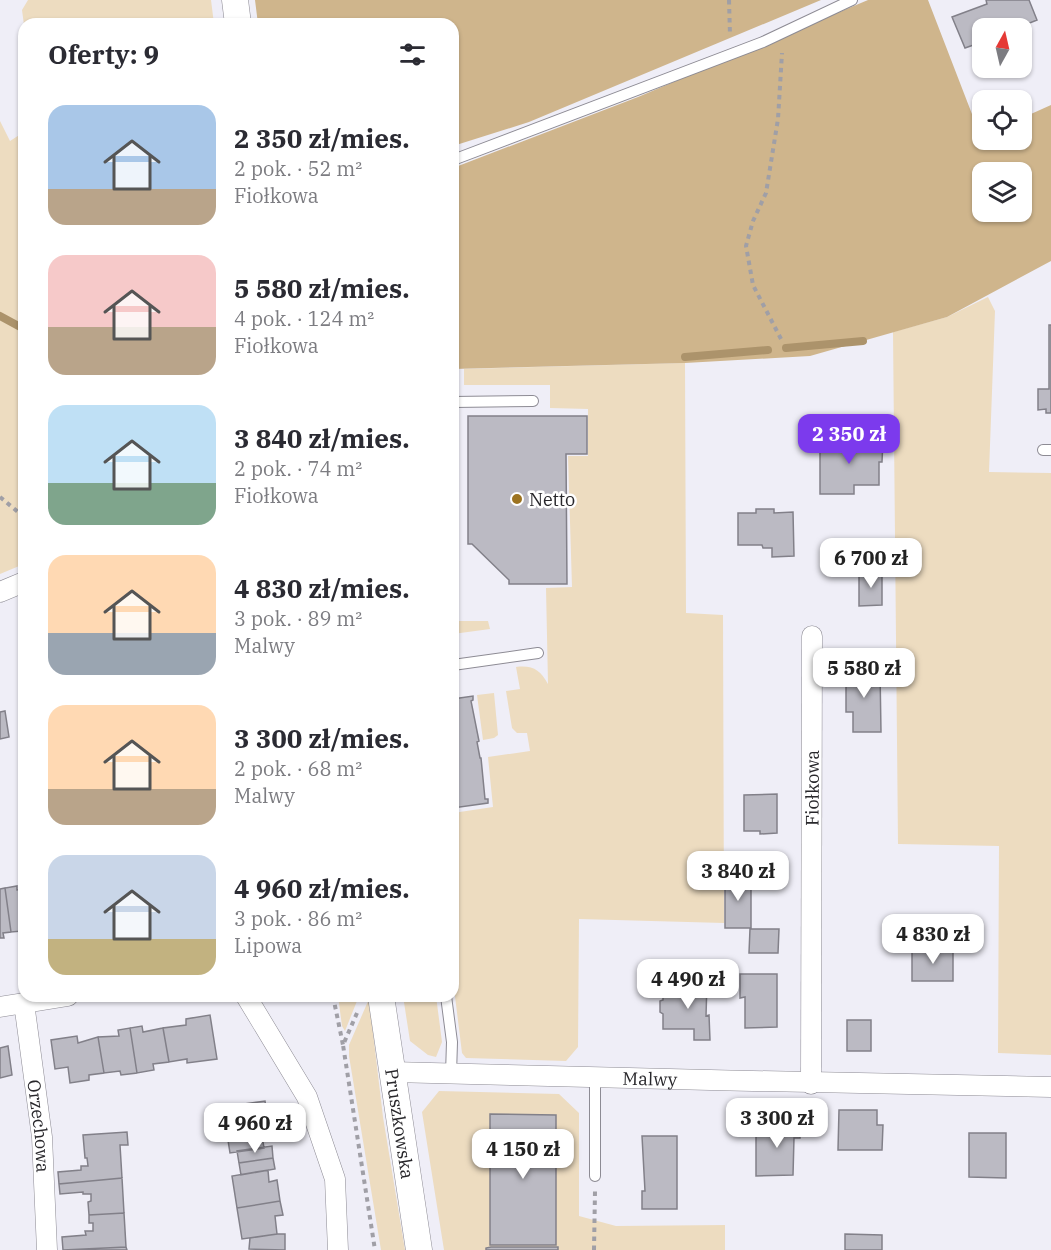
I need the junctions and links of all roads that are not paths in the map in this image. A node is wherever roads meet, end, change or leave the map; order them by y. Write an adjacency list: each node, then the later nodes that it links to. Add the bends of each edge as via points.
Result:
1 (235, 0): 3 (street)
2 (852, 0): 4 (lane, via 783,34)
3 (237, 18)
4 (459, 158)
5 (533, 401): 6 (lane)
6 (459, 402)
7 (18, 584): 8 (street)
8 (0, 592)
9 (812, 636): 21 (street, Fiołkowa)
10 (538, 653): 11 (lane)
11 (459, 664)
12 (30, 1002): 16 (street)
13 (250, 1002): 25 (street, via 307,1097 335,1179)
14 (370, 1002): 18 (street, Pruszkowska)
15 (447, 1002): 19 (lane)
16 (24, 1003): 17 (street); 24 (street, Orzechowa, via 42,1137)
17 (0, 1007)
18 (392, 1072): 19 (street, Malwy); 26 (street, Pruszkowska)
19 (451, 1074): 20 (street, Malwy)
20 (595, 1076): 21 (street, Malwy); 23 (lane)
21 (811, 1084): 22 (street, Malwy)
22 (1051, 1087)
23 (596, 1176)
24 (47, 1250)
25 (338, 1250)
26 (419, 1250)

